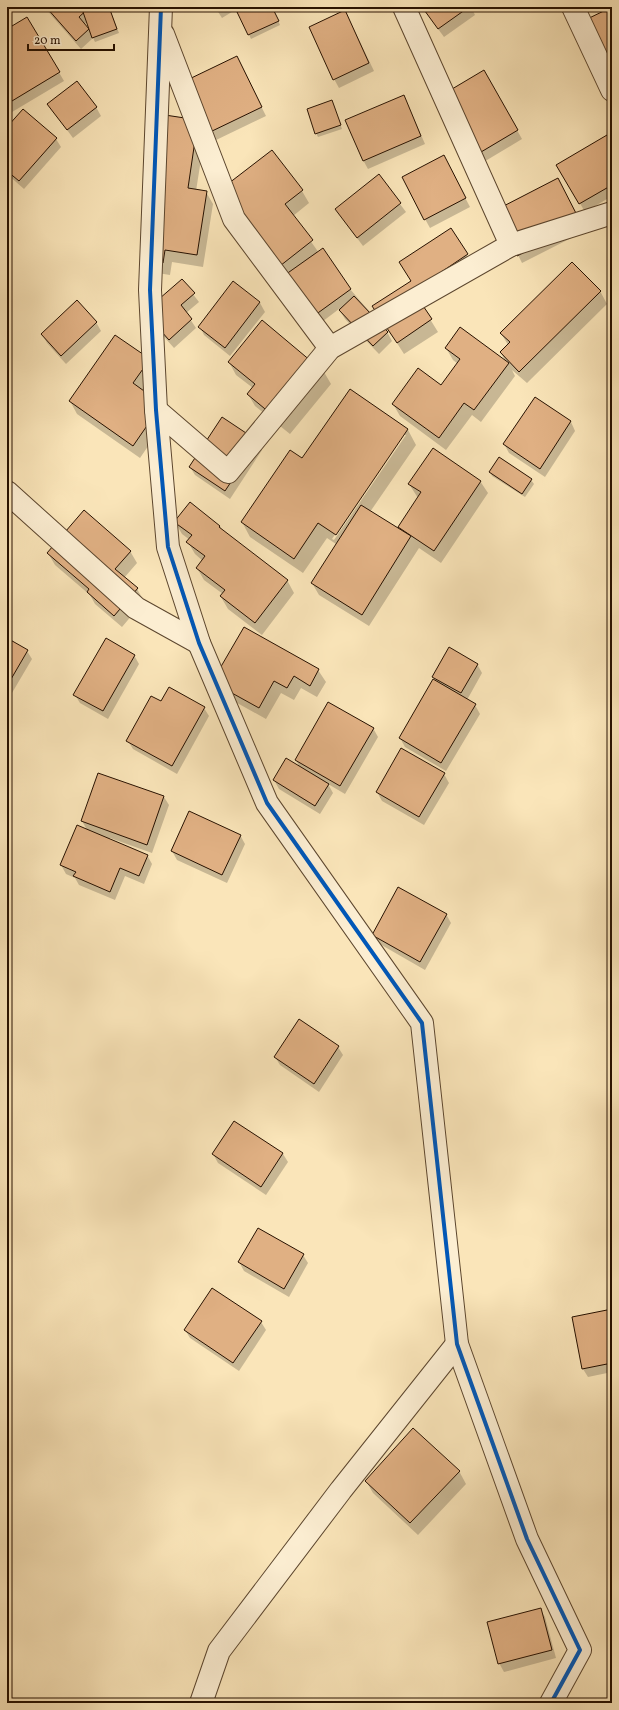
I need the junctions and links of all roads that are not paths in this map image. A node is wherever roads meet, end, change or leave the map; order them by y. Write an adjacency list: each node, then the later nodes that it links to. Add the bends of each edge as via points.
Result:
1 (404, 7): 6 (street)
2 (573, 7): 4 (street)
3 (160, 16): 7 (street, via 234,219); 8 (street, via 150,290)
4 (612, 90)
5 (612, 213): 6 (street)
6 (511, 245): 7 (street)
7 (330, 348): 8 (street, via 228,472)
8 (156, 410): 10 (street, via 168,547)
9 (7, 492): 10 (street, via 136,608)
10 (199, 643): 11 (street, via 267,803 422,1023)
11 (457, 1344): 12 (street, via 340,1490 219,1651); 13 (street, via 527,1539 580,1650)
12 (201, 1703)
13 (551, 1703)

